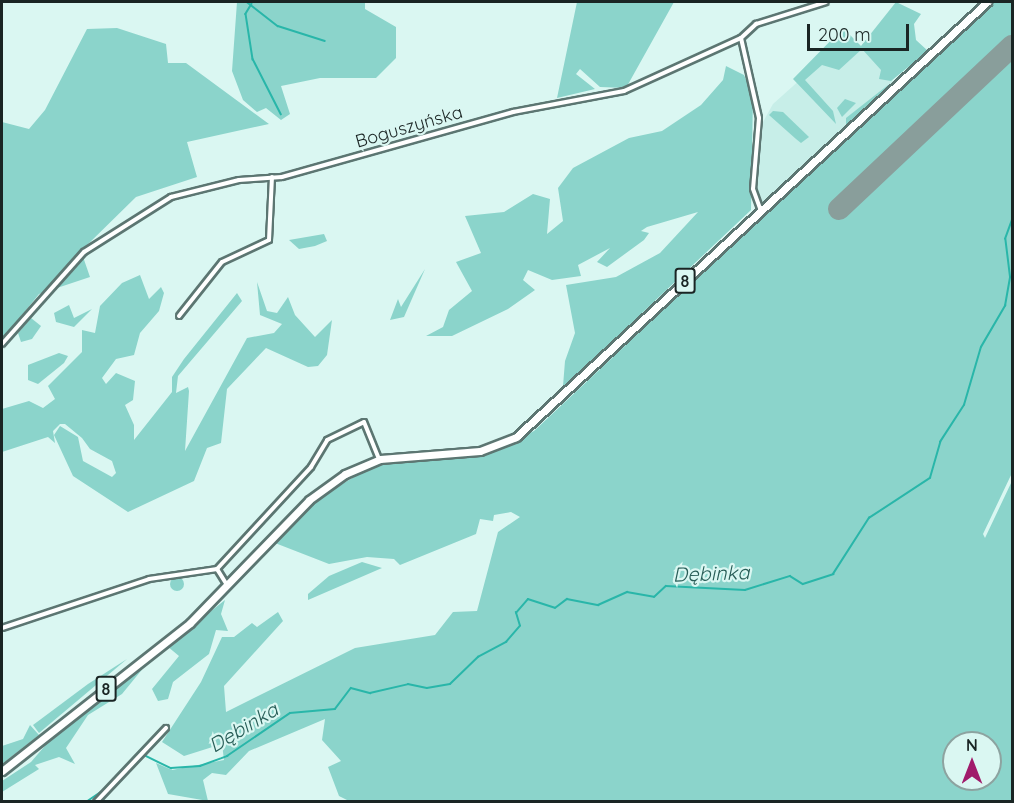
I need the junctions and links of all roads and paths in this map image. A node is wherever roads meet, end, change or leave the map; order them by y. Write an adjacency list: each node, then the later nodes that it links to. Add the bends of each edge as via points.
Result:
1 (826, 2): 3 (street, Boguszyńska, via 756,24)
2 (987, 2): 5 (highway, 8)
3 (741, 38): 4 (street, Boguszyńska, via 633,88); 5 (street, via 759,118 753,189)
4 (272, 177): 6 (street, via 269,240 222,262); 7 (street, Boguszyńska, via 171,197 109,233 60,275)
5 (761, 212): 8 (highway, 8, via 516,437 480,451)
6 (179, 316)
7 (2, 344)
8 (379, 459): 9 (street, via 366,423 330,437 311,467); 10 (highway, 8, via 309,500)
9 (217, 569): 10 (street); 11 (street, via 149,579)
10 (228, 587): 13 (highway, 8)
11 (2, 628)
12 (166, 728): 14 (street)
13 (2, 771)
14 (96, 801)

